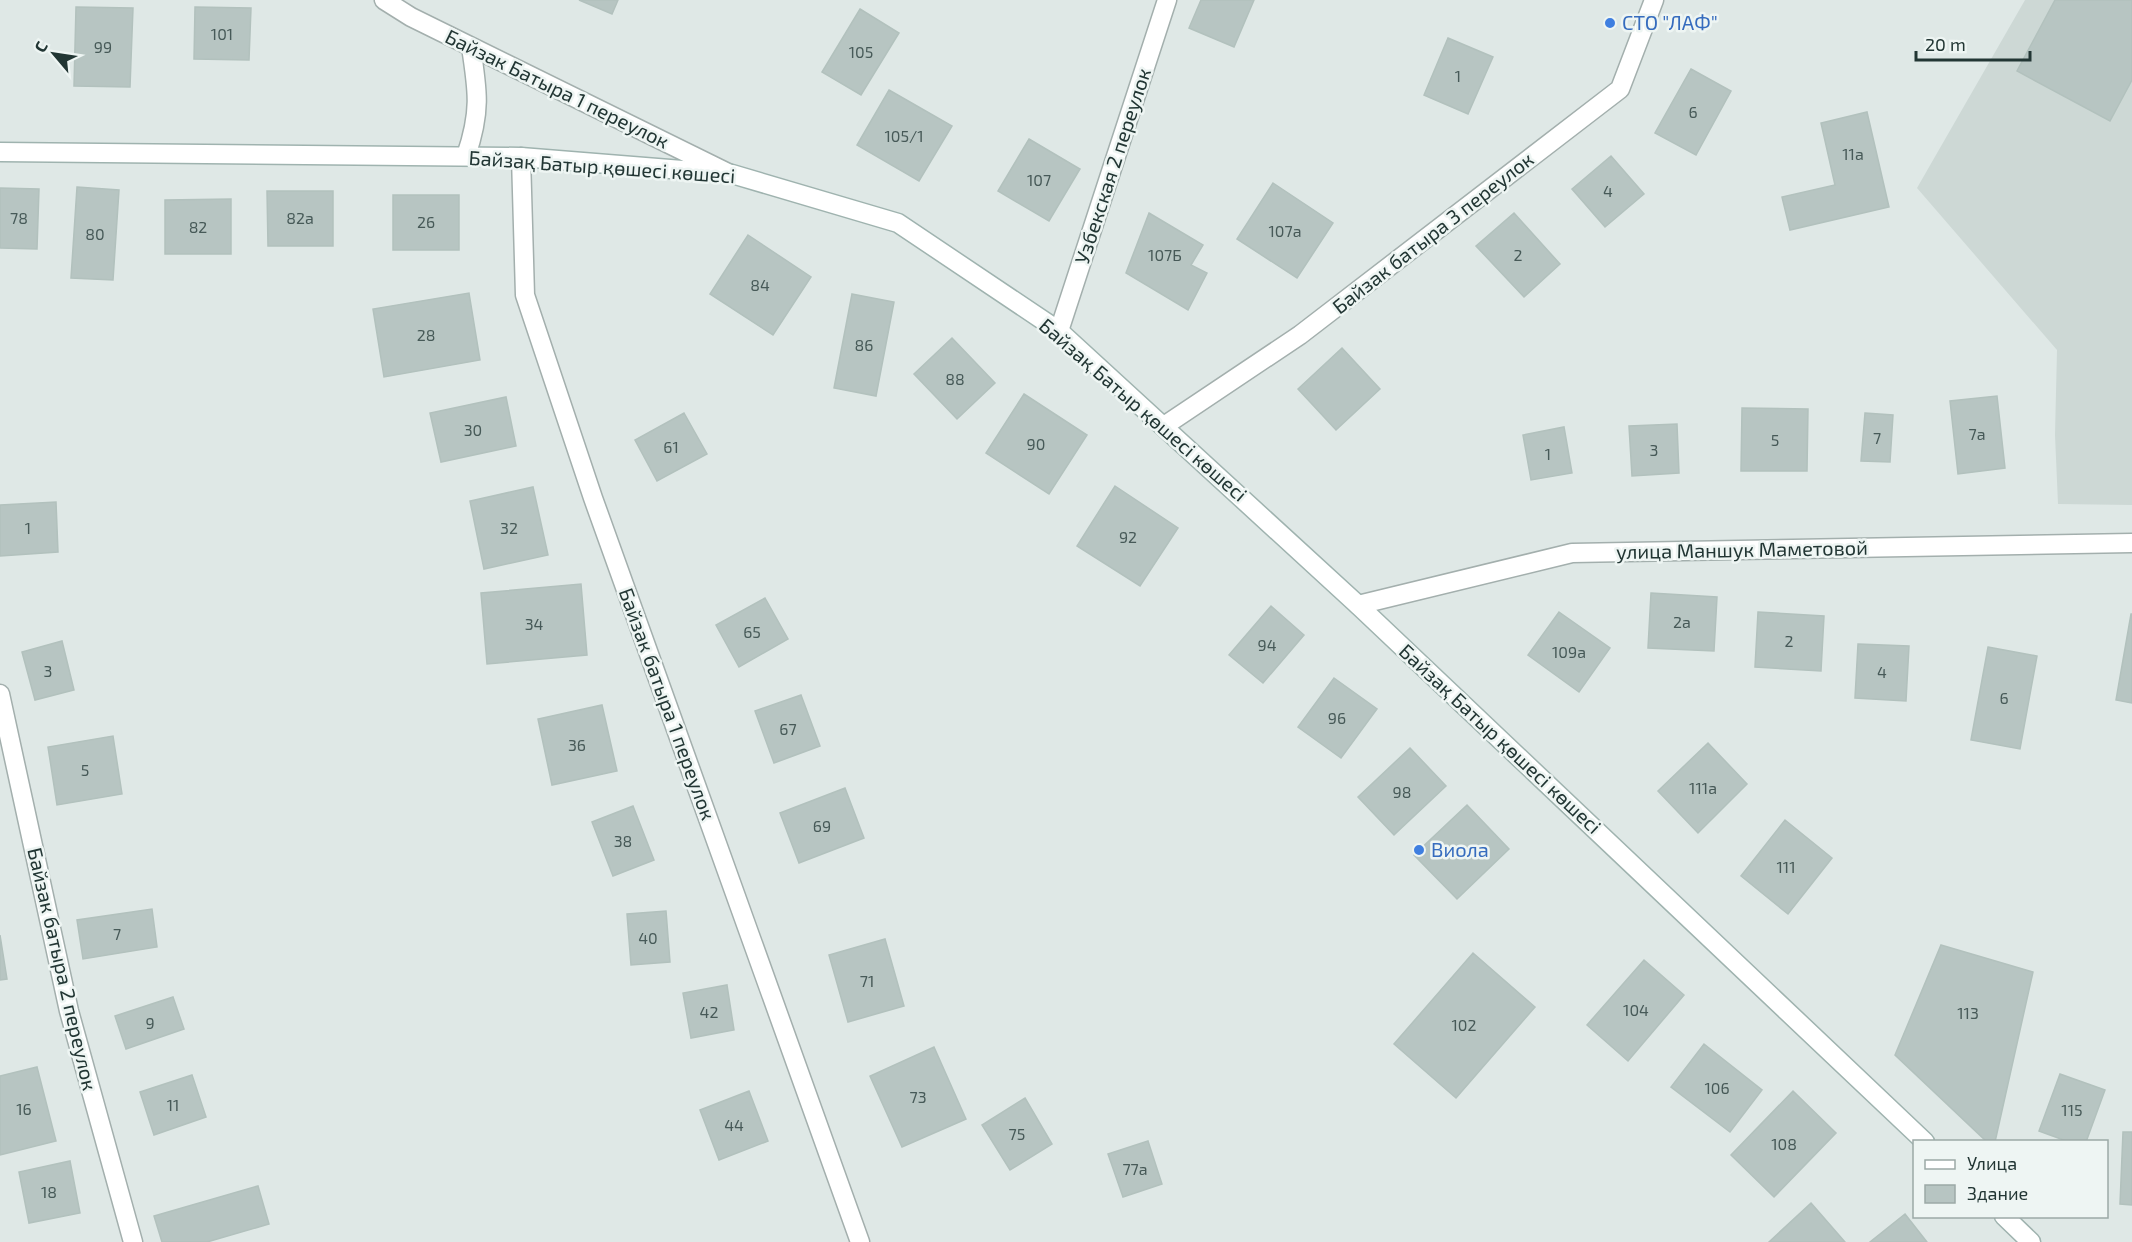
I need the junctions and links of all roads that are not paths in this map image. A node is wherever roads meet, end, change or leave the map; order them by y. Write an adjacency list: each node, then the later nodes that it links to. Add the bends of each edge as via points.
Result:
1 (384, 0): 4 (street, Байзак Батыра 1 переулок)
2 (1167, 0): 9 (street, Узбекская 2 переулок)
3 (1654, 0): 10 (street, Байзак батыра 3 переулок, via 1620,89 1300,335)
4 (471, 47): 6 (street, via 478,96 476,126); 8 (street, Байзак Батыра 1 переулок)
5 (0, 152): 6 (street, Байзақ Батыр қөшесі көшесі)
6 (465, 156): 7 (street, Байзақ Батыр қөшесі көшесі)
7 (521, 157): 8 (street, Байзақ Батыр қөшесі көшесі); 17 (street, Байзак батыра 1 переулок, via 525,295 593,498)
8 (732, 174): 9 (street, Байзақ Батыр қөшесі көшесі, via 898,223)
9 (1059, 331): 10 (street, Байзақ Батыр қөшесі көшесі)
10 (1164, 426): 12 (street, Байзақ Батыр қөшесі көшесі)
11 (2132, 543): 12 (street, улица Маншук Маметовой, via 1572,553)
12 (1358, 605): 14 (street, Байзақ Батыр қөшесі көшесі)
13 (0, 694): 16 (street, Байзак батыра 2 переулок, via 69,1011)
14 (1923, 1140)
15 (2006, 1218): 18 (street)
16 (133, 1242)
17 (860, 1242)
18 (2031, 1242)

